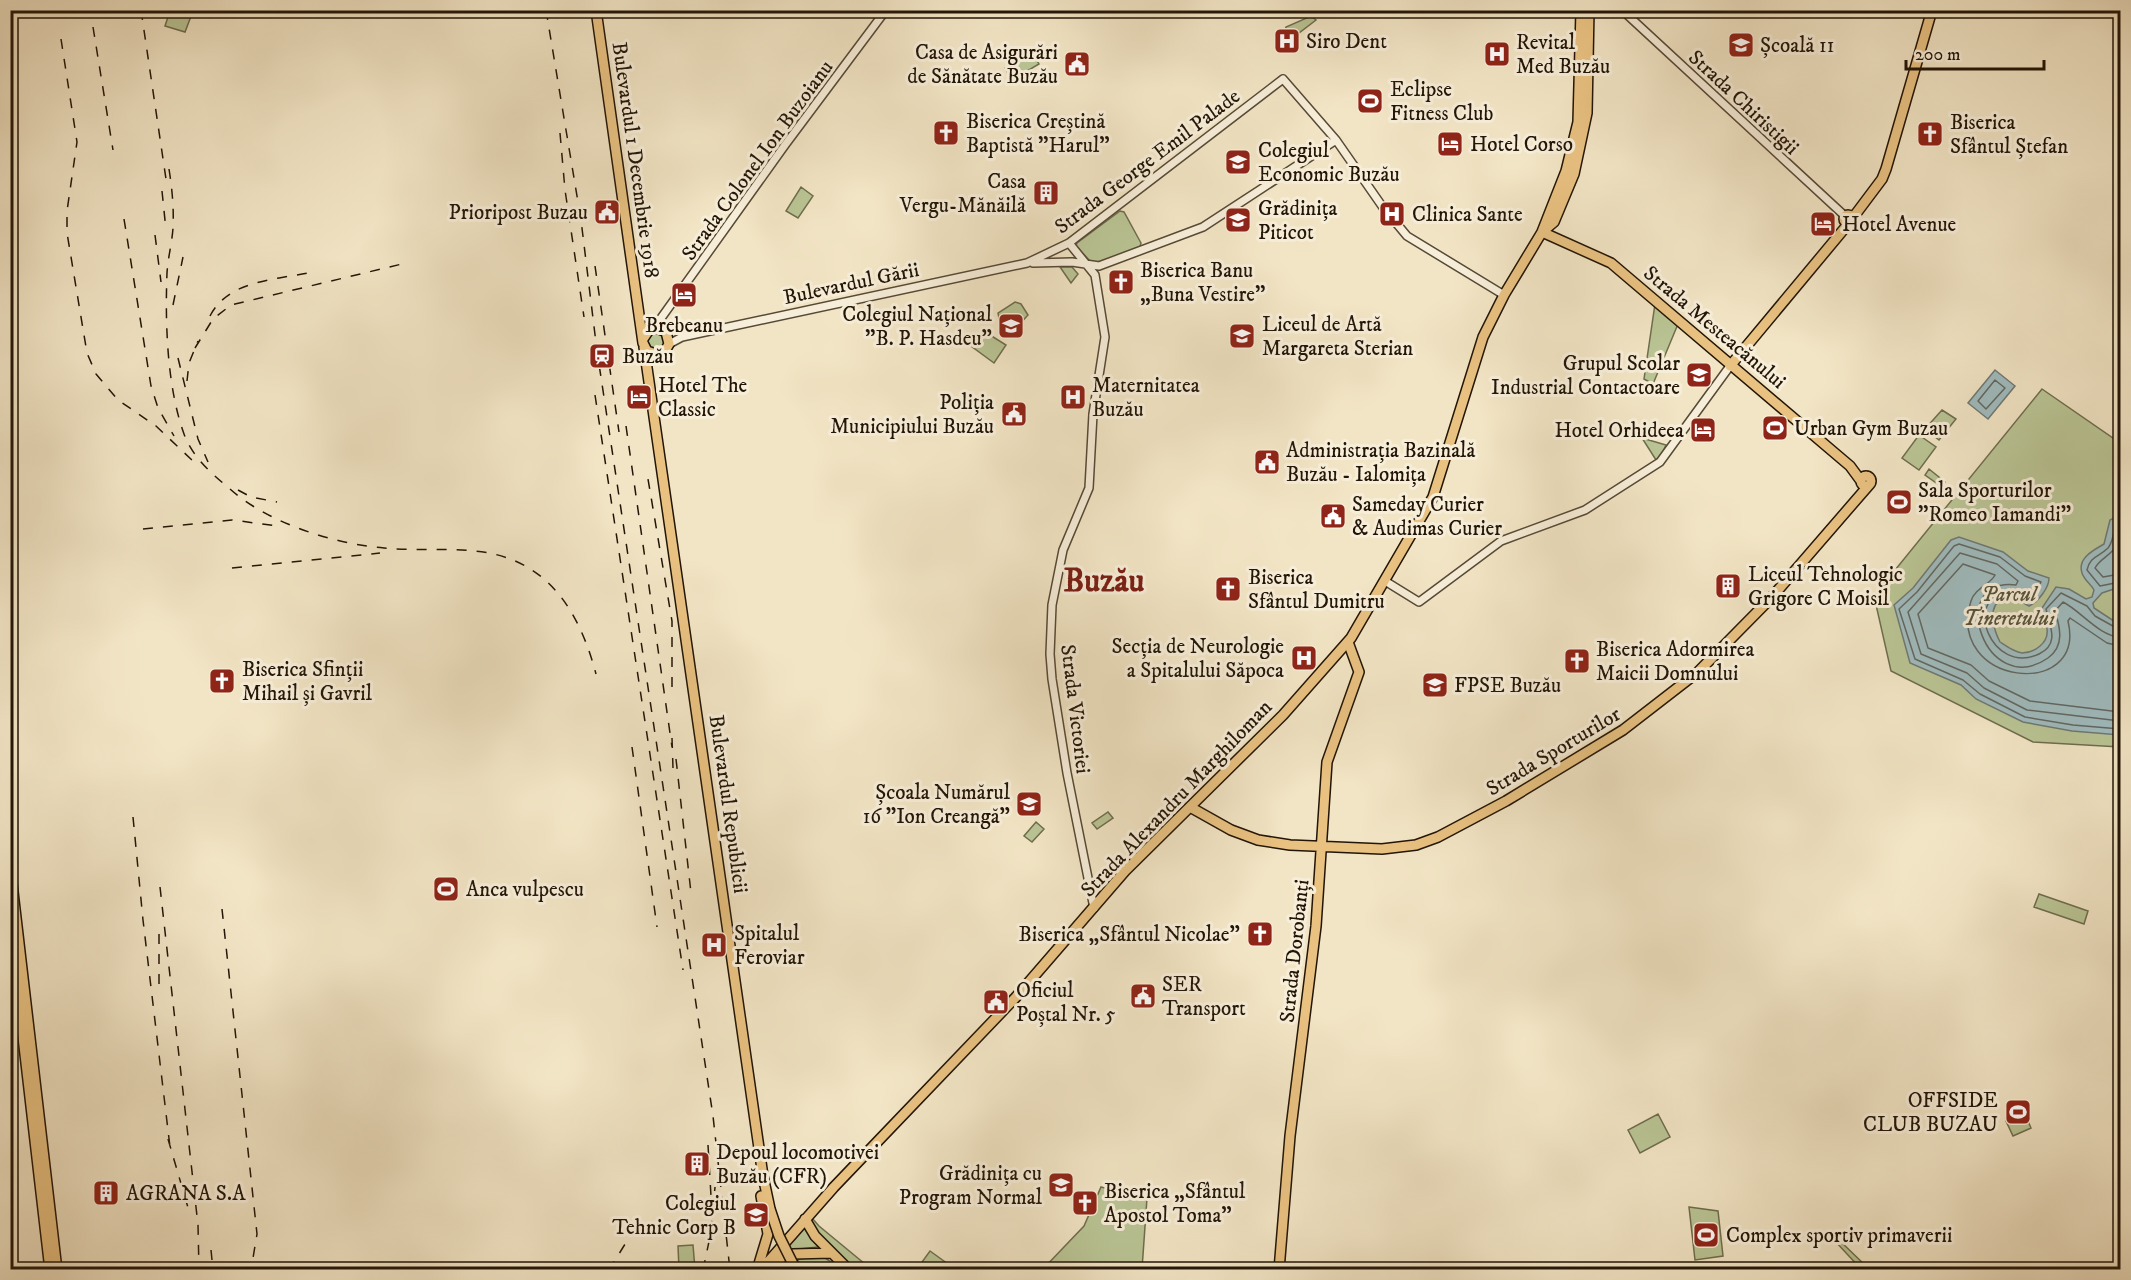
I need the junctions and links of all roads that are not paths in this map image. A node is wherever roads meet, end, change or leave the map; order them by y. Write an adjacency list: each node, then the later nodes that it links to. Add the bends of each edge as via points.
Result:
1 (596, 10): 14 (main road, Bulevardul 1 Decembrie 1918)
2 (886, 10): 15 (street, Strada Colonel Ion Buzoianu)
3 (1581, 10): 9 (main road, via 1578,122 1566,171)
4 (1589, 10): 9 (main road, via 1588,98 1581,147 1554,222)
5 (1622, 10): 8 (street, Strada Chiristigii)
6 (1932, 10): 8 (main road, via 1886,169 1864,203)
7 (1336, 140): 10 (street, Strada George Emil Palade, via 1283,79); 12 (street, via 1203,227); 13 (street, via 1401,230)
8 (1848, 219): 18 (main road)
9 (1542, 232): 13 (main road, Strada Alexandru Marghiloman); 20 (main road, Strada Mesteacănului, via 1611,263)
10 (1069, 243): 11 (street, Strada George Emil Palade); 12 (street, Strada Victoriei)
11 (1027, 263): 12 (street, via 1071,262); 16 (street, Bulevardul Gării)
12 (1089, 267): 30 (street, Strada Victoriei, via 1097,281 1105,337 1093,414 1089,488 1067,535 1052,605 1052,679)
13 (1504, 295): 25 (main road, Strada Alexandru Marghiloman, via 1476,356 1434,497)
14 (639, 314): 15 (main road); 17 (main road, Bulevardul 1 Decembrie 1918)
15 (653, 328): 16 (main road, via 663,330); 17 (main road)
16 (668, 339): 19 (main road)
17 (644, 343): 19 (main road, via 651,353); 22 (main road, Bulevardul Republicii)
18 (1742, 351): 20 (main road); 21 (main road); 23 (main road)
19 (660, 354): 22 (main road)
20 (1717, 354): 21 (main road, Strada Mesteacănului)
21 (1730, 366): 23 (main road, Strada Mesteacănului); 25 (street, via 1660,462 1585,510 1501,540 1419,602)
22 (649, 374): 32 (main road, Bulevardul Republicii)
23 (1740, 374): 24 (main road, Strada Mesteacănului)
24 (1865, 481): 28 (main road, Strada Sporturilor, via 1856,498 1772,597 1711,660 1623,730 1515,796 1432,840 1394,848)
25 (1385, 581): 26 (main road, Strada Alexandru Marghiloman)
26 (1348, 642): 27 (main road, Strada Alexandru Marghiloman, via 1288,710); 28 (main road, Strada Dorobanți, via 1359,672 1327,762)
27 (1190, 807): 28 (main road, Strada Sporturilor, via 1258,840); 30 (main road, Strada Alexandru Marghiloman, via 1125,871)
28 (1323, 848): 40 (main road, Strada Dorobanți)
29 (10, 866): 37 (main road)
30 (1094, 908): 33 (main road, Strada Alexandru Marghiloman, via 1016,997)
31 (10, 925): 36 (main road)
32 (758, 1137): 35 (main road, via 758,1171 768,1234); 38 (main road, Bulevardul Republicii, bridge, via 770,1209)
33 (805, 1219): 34 (main road); 35 (main road, Strada Alexandru Marghiloman)
34 (831, 1253): 35 (main road, via 793,1254); 39 (main road)
35 (762, 1267)
36 (50, 1269)
37 (57, 1269)
38 (796, 1269)
39 (849, 1269)
40 (1279, 1269)

